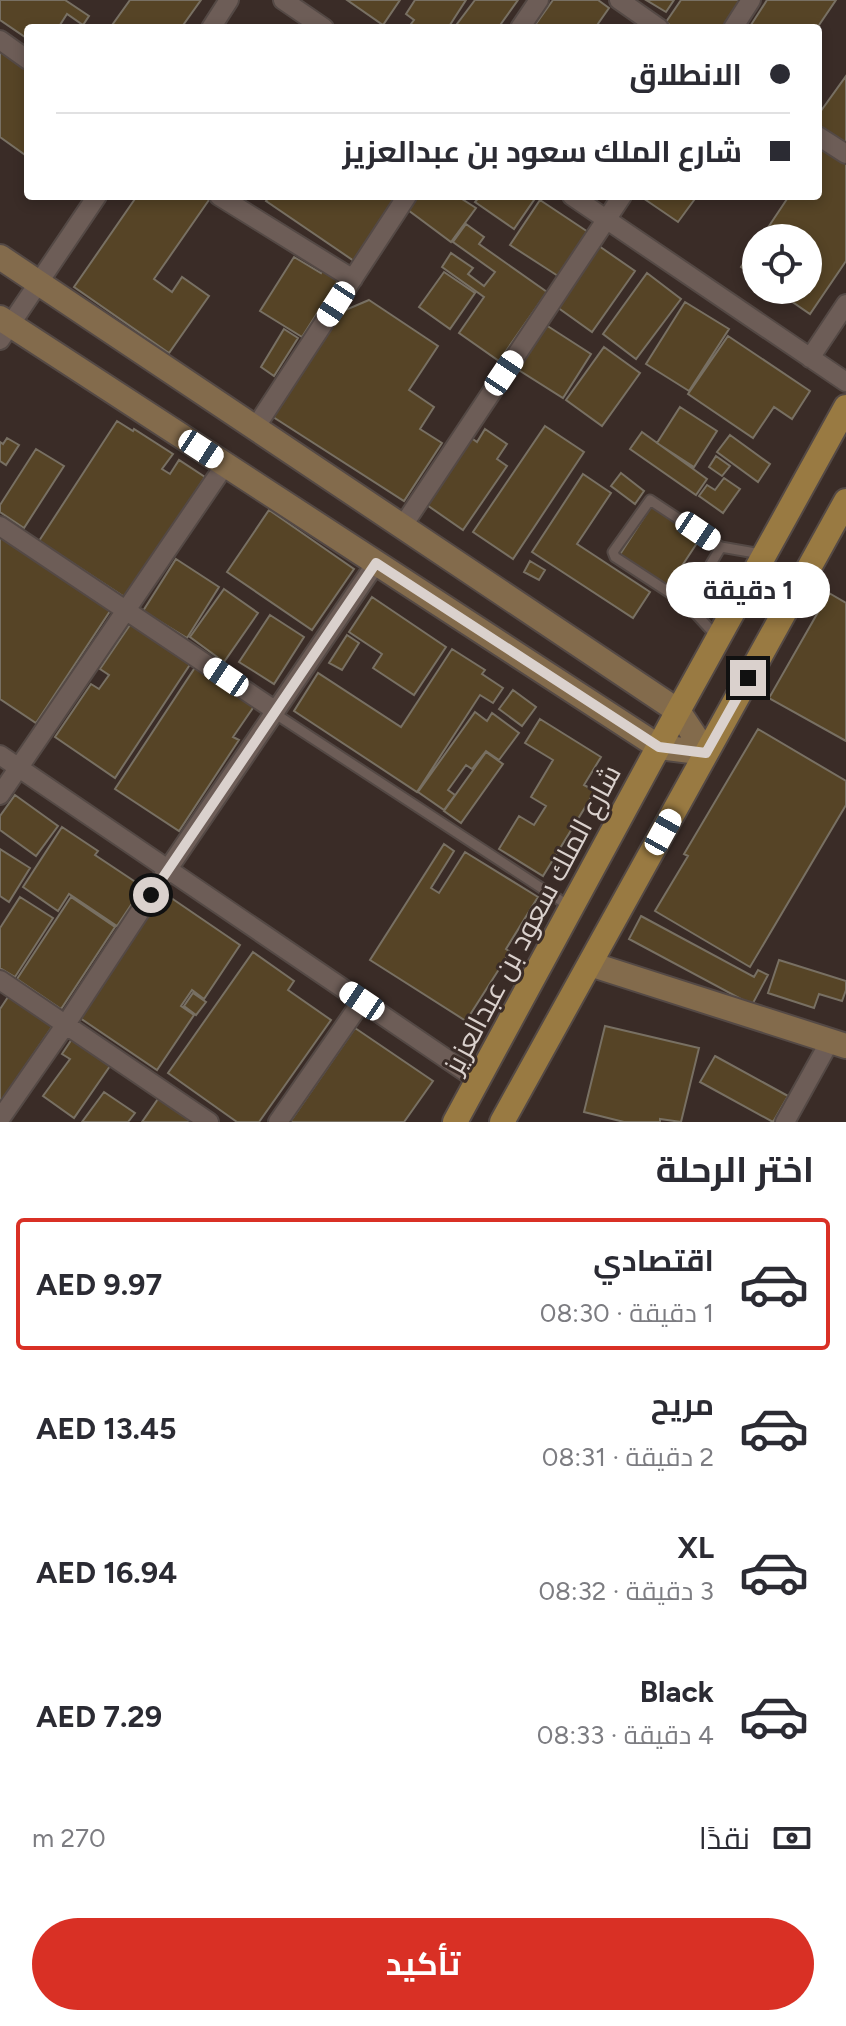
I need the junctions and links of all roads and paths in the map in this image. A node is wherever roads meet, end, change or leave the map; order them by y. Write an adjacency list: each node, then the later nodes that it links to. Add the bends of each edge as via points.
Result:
1 (229, 0): 6 (street)
2 (283, 0): 7 (street)
3 (539, 0): 8 (street)
4 (619, 0): 9 (street)
5 (751, 0): 10 (street)
6 (214, 24)
7 (318, 24)
8 (523, 24)
9 (653, 24)
10 (736, 24)
11 (0, 40): 12 (street)
12 (24, 57)
13 (822, 139): 14 (street)
14 (846, 154)
15 (94, 200): 23 (street)
16 (225, 200): 22 (street)
17 (404, 200): 22 (street)
18 (578, 200): 20 (street)
19 (619, 200): 20 (street)
20 (606, 219): 26 (street); 33 (street)
21 (0, 257): 23 (street)
22 (353, 279): 29 (street)
23 (38, 283): 25 (street); 29 (street)
24 (846, 304): 26 (street)
25 (3, 328): 30 (street)
26 (810, 358): 27 (street)
27 (846, 382)
28 (846, 407): 35 (main road, شارع الملك سعود بن عبدالعزيز)
29 (255, 428): 33 (street)
30 (225, 465): 36 (street); 38 (street)
31 (846, 501): 43 (main road)
32 (0, 526): 38 (street)
33 (402, 527): 40 (street)
34 (721, 547): 35 (lane); 37 (lane); 37 (lane, via 650,500 613,552)
35 (764, 555): 39 (main road, شارع الملك سعود بن عبدالعزيز)
36 (376, 563): 41 (street); 42 (street)
37 (687, 604): 39 (lane)
38 (126, 611): 41 (street); 45 (street)
39 (718, 638): 40 (main road, شارع الملك سعود بن عبدالعزيز)
40 (678, 711): 42 (main road, شارع الملك سعود بن عبدالعزيز); 43 (street)
41 (275, 712): 47 (street); 48 (lane)
42 (659, 747): 43 (street); 48 (main road, شارع الملك سعود بن عبدالعزيز)
43 (706, 753): 49 (main road)
44 (0, 755): 45 (street)
45 (19, 768): 46 (street); 47 (street)
46 (0, 795)
47 (168, 869): 51 (street); 52 (street)
48 (572, 908): 54 (main road, شارع الملك سعود بن عبدالعزيز)
49 (590, 964): 53 (street); 59 (main road)
50 (0, 980): 52 (street)
51 (362, 1001): 54 (street); 57 (street)
52 (66, 1024): 55 (street); 56 (street)
53 (838, 1044): 60 (street)
54 (479, 1081): 58 (main road, شارع الملك سعود بن عبدالعزيز)
55 (0, 1119)
56 (209, 1122)
57 (278, 1122)
58 (455, 1122)
59 (502, 1122)
60 (785, 1122)

